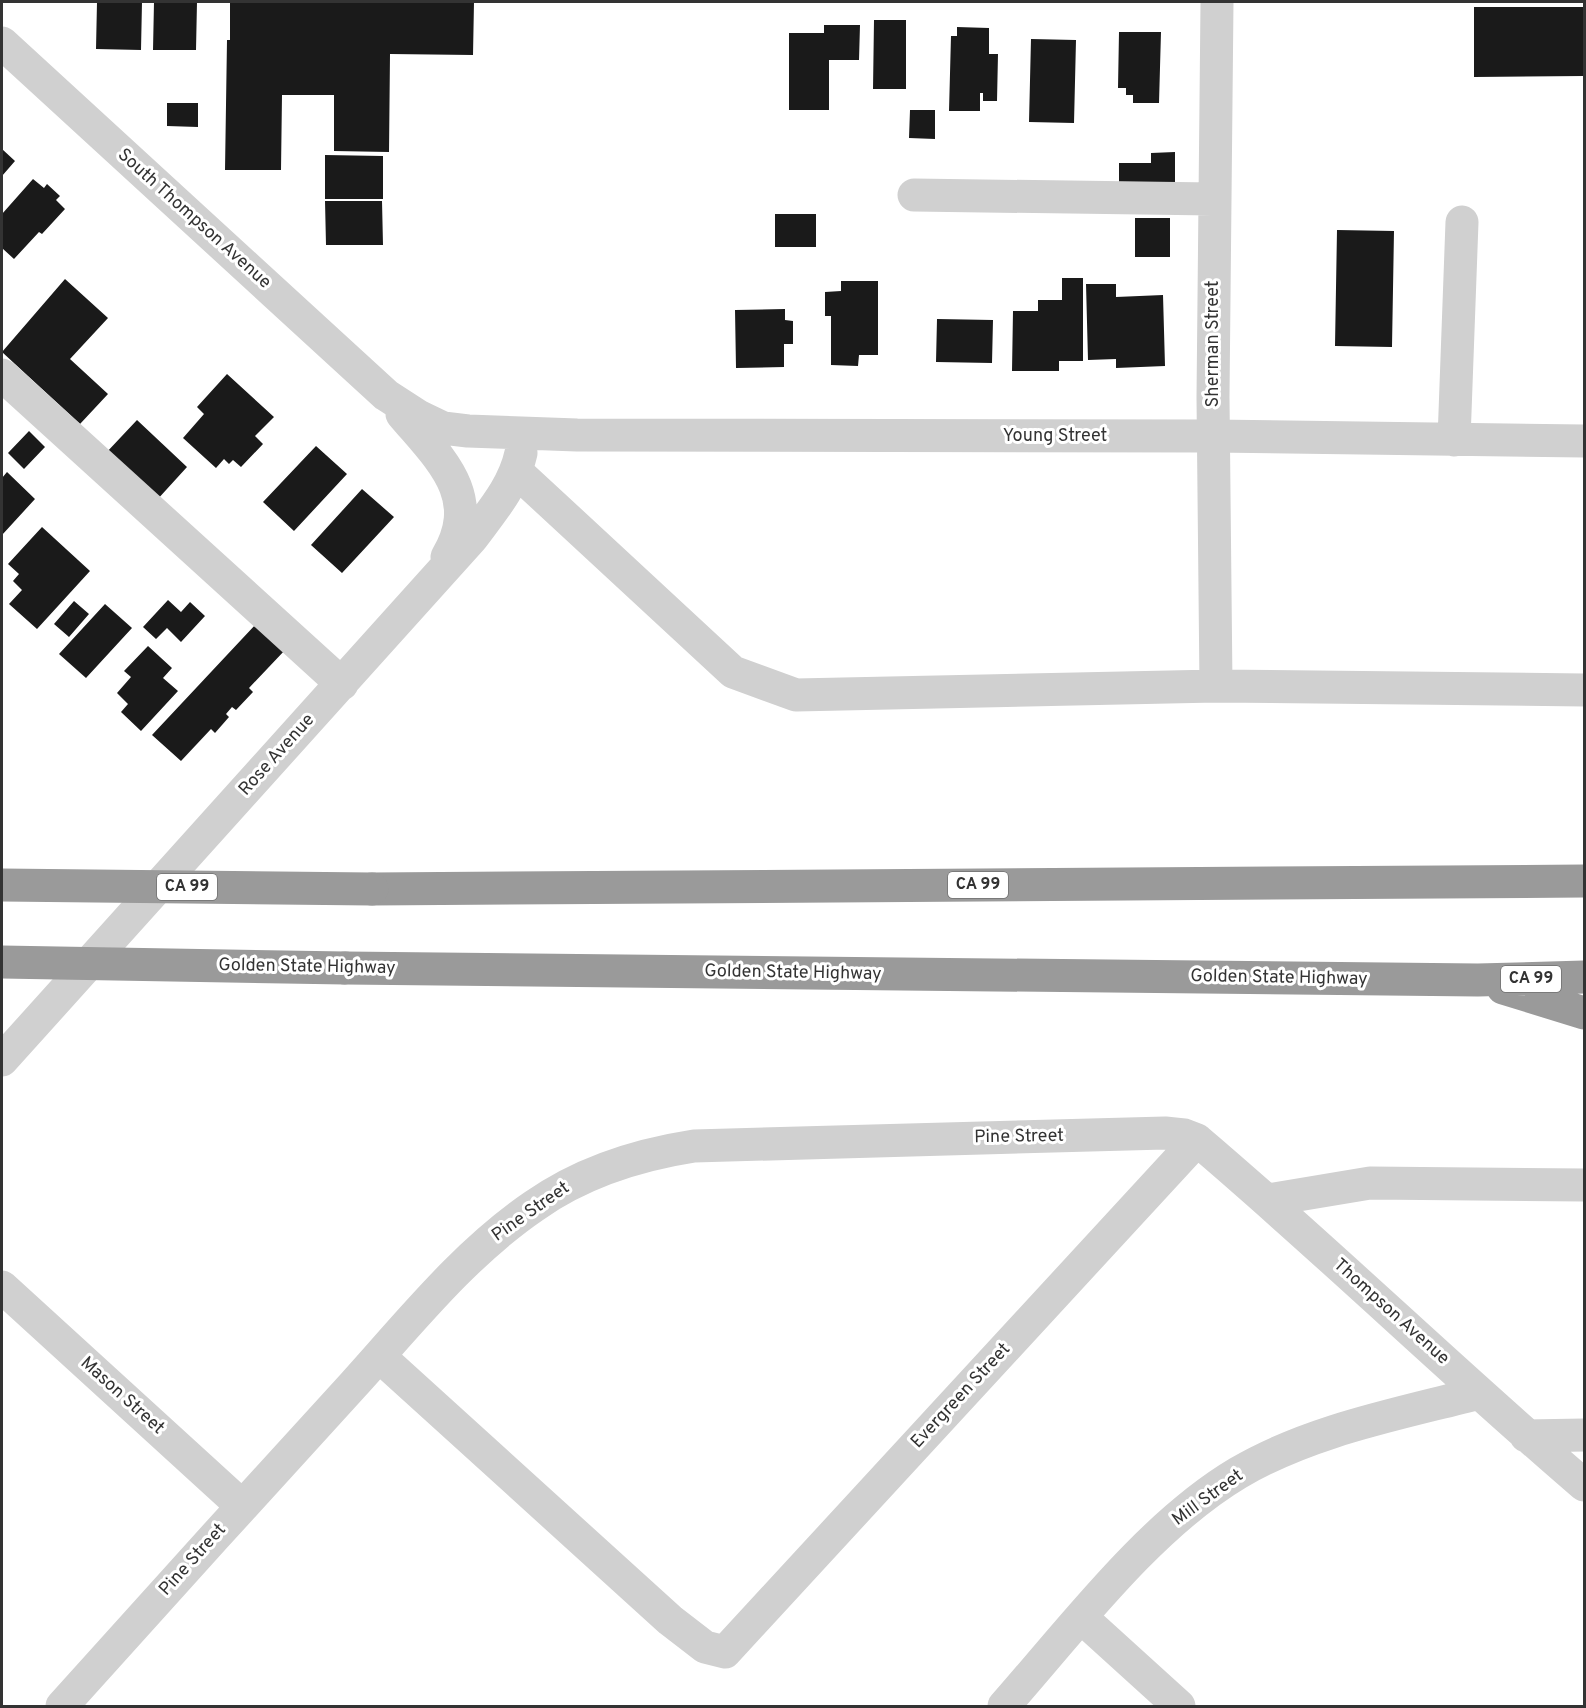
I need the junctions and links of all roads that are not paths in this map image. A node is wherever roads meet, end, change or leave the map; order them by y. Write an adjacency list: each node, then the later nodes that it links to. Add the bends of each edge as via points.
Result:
1 (1216, 2): 4 (street, Sherman Street)
2 (2, 43): 7 (street, South Thompson Avenue)
3 (914, 195): 4 (street)
4 (1213, 199): 9 (street, Sherman Street)
5 (1462, 222): 10 (street)
6 (2, 375): 14 (street)
7 (386, 395): 8 (street, South Thompson Avenue, via 443,428); 13 (street, South Thompson Avenue, via 454,480 461,501 462,522)
8 (525, 433): 9 (street, Young Street); 12 (street, Rose Avenue)
9 (1213, 436): 10 (street, Young Street); 15 (street, Sherman Street)
10 (1454, 440): 11 (street, Young Street)
11 (1584, 441)
12 (517, 472): 13 (street, Rose Avenue, via 472,538); 15 (street, via 733,672 796,694)
13 (431, 584): 14 (street, Rose Avenue)
14 (342, 684): 23 (street, Rose Avenue)
15 (1216, 686): 16 (street)
16 (1584, 690)
17 (1584, 881): 18 (highway, CA 99, bridge, via 372,889)
18 (2, 885)
19 (2, 962): 21 (highway, Golden State Highway / CA 99, bridge)
20 (1584, 977): 21 (highway, Golden State Highway / CA 99)
21 (1478, 980): 22 (highway)
22 (1584, 1013)
23 (2, 1060)
24 (1197, 1140): 26 (street, Thompson Avenue); 28 (street, Pine Street, via 1165,1133 694,1146 652,1153 571,1183 534,1205 470,1260); 28 (street, Evergreen Street, via 725,1652 705,1647 670,1620)
25 (1584, 1185): 26 (street, via 1370,1183)
26 (1268, 1200): 29 (street, Thompson Avenue)
27 (2, 1287): 33 (street, Mason Street)
28 (379, 1356): 33 (street, Pine Street)
29 (1479, 1393): 31 (street, Thompson Avenue); 34 (street, Mill Street, via 1344,1429 1282,1451 1238,1473 1193,1505 1147,1547)
30 (1584, 1435): 31 (street)
31 (1526, 1436): 32 (street, Thompson Avenue)
32 (1584, 1485)
33 (242, 1506): 35 (street, Pine Street)
34 (1082, 1618): 36 (street, Mill Street); 37 (street)
35 (62, 1707)
36 (1004, 1707)
37 (1179, 1707)

